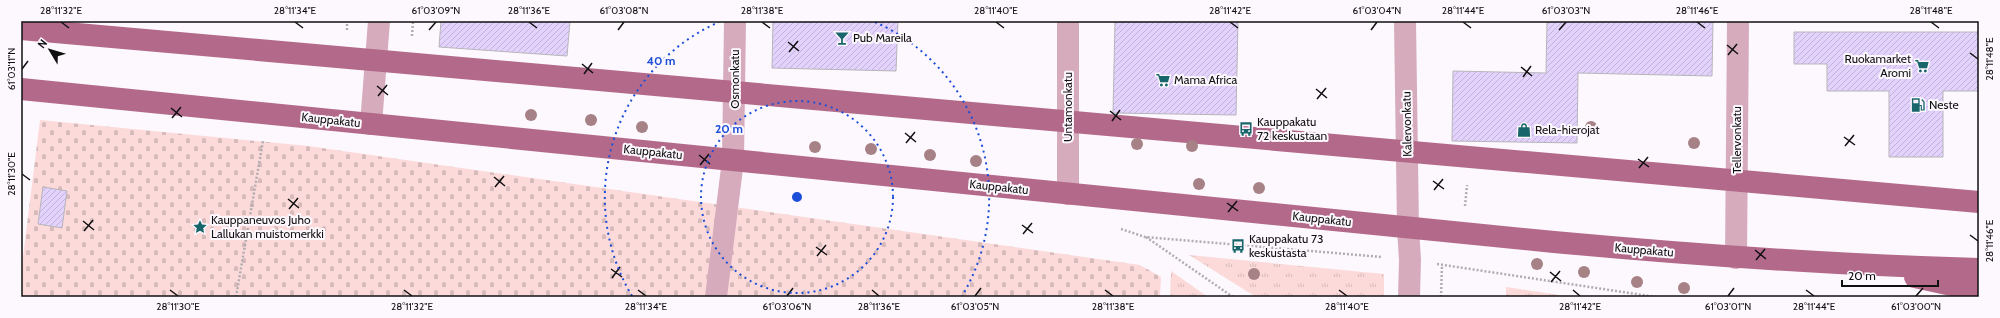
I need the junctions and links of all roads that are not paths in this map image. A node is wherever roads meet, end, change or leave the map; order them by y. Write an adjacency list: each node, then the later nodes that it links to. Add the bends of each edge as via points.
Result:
1 (379, 21): 7 (street)
2 (735, 21): 9 (street, Osmonkatu)
3 (1068, 21): 10 (street, Untamonkatu)
4 (1405, 21): 12 (street, Kalervonkatu)
5 (1738, 21): 14 (street, Tellervonkatu)
6 (21, 29): 7 (main road)
7 (376, 60): 9 (main road); 11 (street)
8 (21, 89): 11 (main road, Kauppakatu)
9 (735, 92): 10 (main road); 13 (street, Osmonkatu)
10 (1068, 122): 12 (main road); 15 (street, Untamonkatu)
11 (372, 124): 13 (main road, Kauppakatu)
12 (1407, 152): 14 (main road); 17 (street, Kalervonkatu)
13 (733, 160): 15 (main road, Kauppakatu); 22 (street, Osmonkatu)
14 (1737, 182): 16 (main road); 18 (street, Tellervonkatu)
15 (1068, 194): 17 (main road, Kauppakatu)
16 (1979, 202)
17 (1408, 228): 18 (main road, Kauppakatu); 23 (street, Kalervonkatu)
18 (1736, 258): 19 (main road, Kauppakatu)
19 (1867, 266): 20 (main road, Kauppakatu); 21 (main road)
20 (1979, 269)
21 (1979, 292)
22 (716, 297)
23 (1409, 297)

